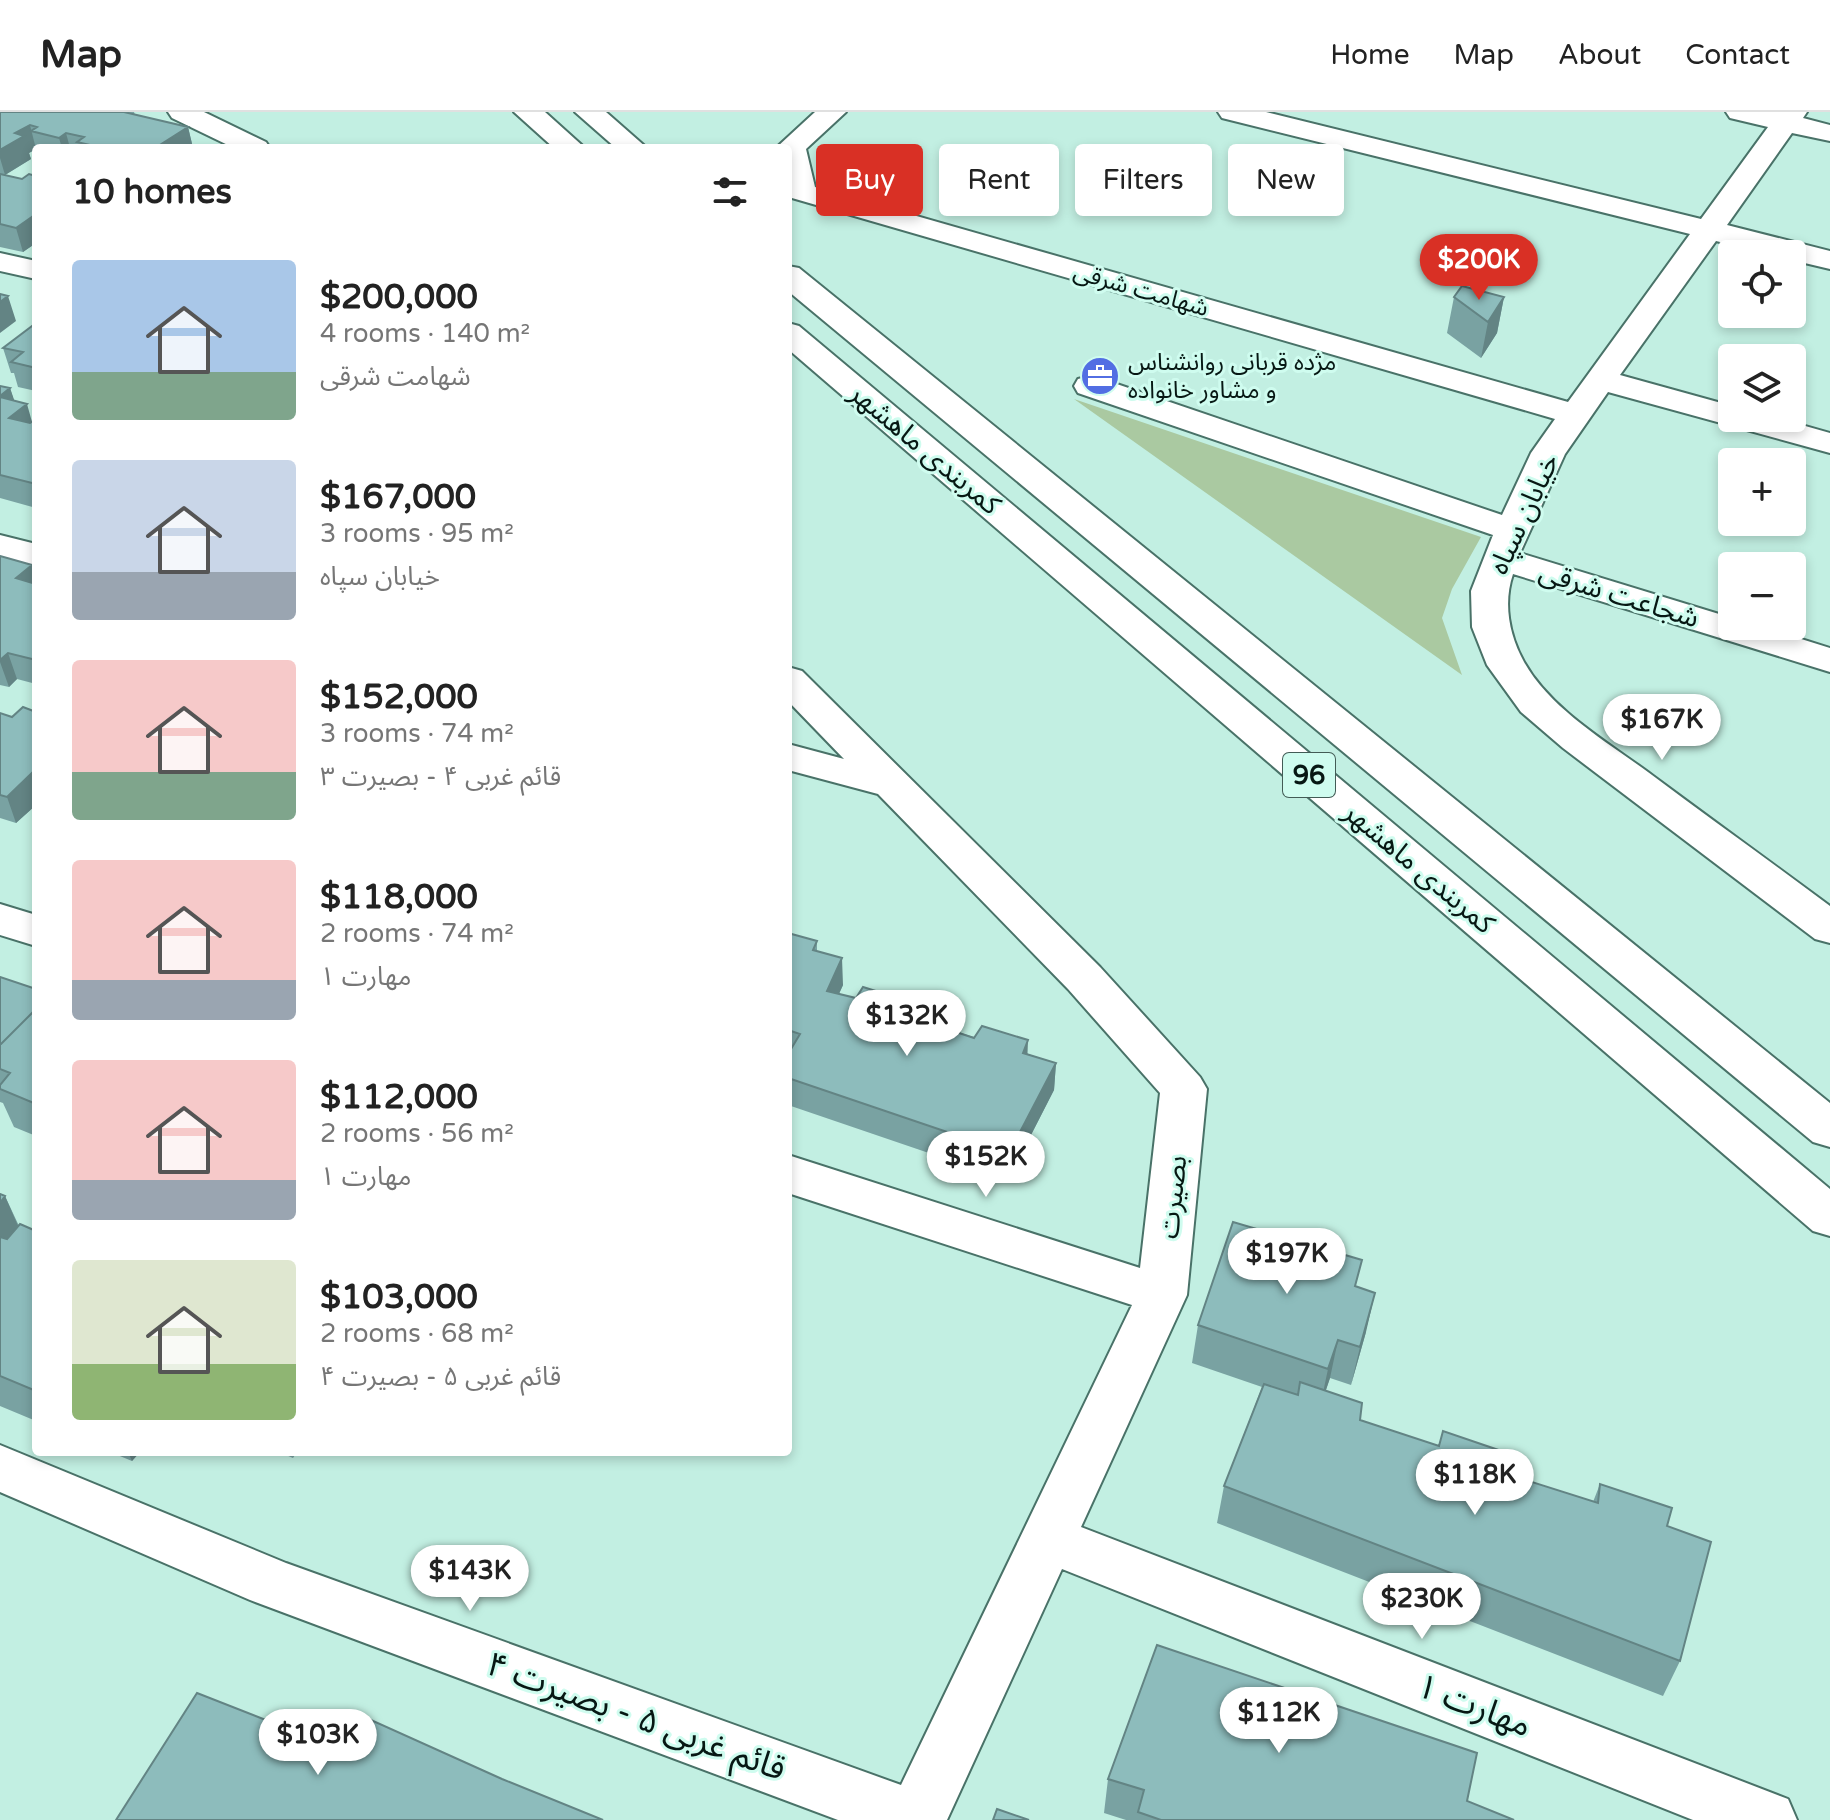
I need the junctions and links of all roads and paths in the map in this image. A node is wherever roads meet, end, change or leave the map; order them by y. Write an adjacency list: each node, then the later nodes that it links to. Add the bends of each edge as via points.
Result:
1 (182, 112): 9 (street)
2 (528, 112): 10 (street)
3 (589, 112): 11 (street)
4 (832, 112): 12 (street, شهامت شرقی)
5 (1232, 112): 14 (street)
6 (1740, 112): 7 (street)
7 (1789, 118): 8 (street); 14 (street, خیابان سپاه)
8 (1830, 133)
9 (248, 144)
10 (566, 144)
11 (628, 144)
12 (792, 146)
13 (792, 151): 23 (street, شهامت شرقی, via 802,192)
14 (1708, 230): 15 (street); 20 (street, خیابان سپاه)
15 (1830, 260)
16 (0, 262): 17 (street)
17 (32, 269)
18 (792, 278): 36 (street, کمربندی ماهشهر / 96)
19 (792, 336): 38 (street, کمربندی ماهشهر / 96)
20 (1601, 380): 22 (street); 23 (street, خیابان سپاه)
21 (1090, 386): 26 (street, شجاعت شرقی)
22 (1718, 412)
23 (1576, 415): 26 (street, خیابان سپاه, via 1548,453)
24 (1790, 432): 25 (street)
25 (1830, 443)
26 (1506, 544): 29 (street, شجاعت شرقی); 34 (street, خیابان سپاه, via 1489,591 1491,627 1506,665 1535,703)
27 (0, 546): 28 (street)
28 (32, 554)
29 (1830, 660)
30 (792, 683): 32 (street, بصیرت)
31 (792, 758): 32 (street)
32 (893, 785): 39 (street, بصیرت, via 1084,978 1184,1089)
33 (0, 919): 35 (street)
34 (1830, 928)
35 (32, 930)
36 (1830, 1129)
37 (792, 1175): 39 (street)
38 (1830, 1217)
39 (1162, 1295): 41 (street, بصیرت)
40 (0, 1468): 42 (street, قائم غربی ۵ - بصیرت ۴, via 270,1582)
41 (1048, 1539): 42 (street, بصیرت); 43 (street, مهارت ۱)
42 (916, 1820)
43 (1767, 1820)

